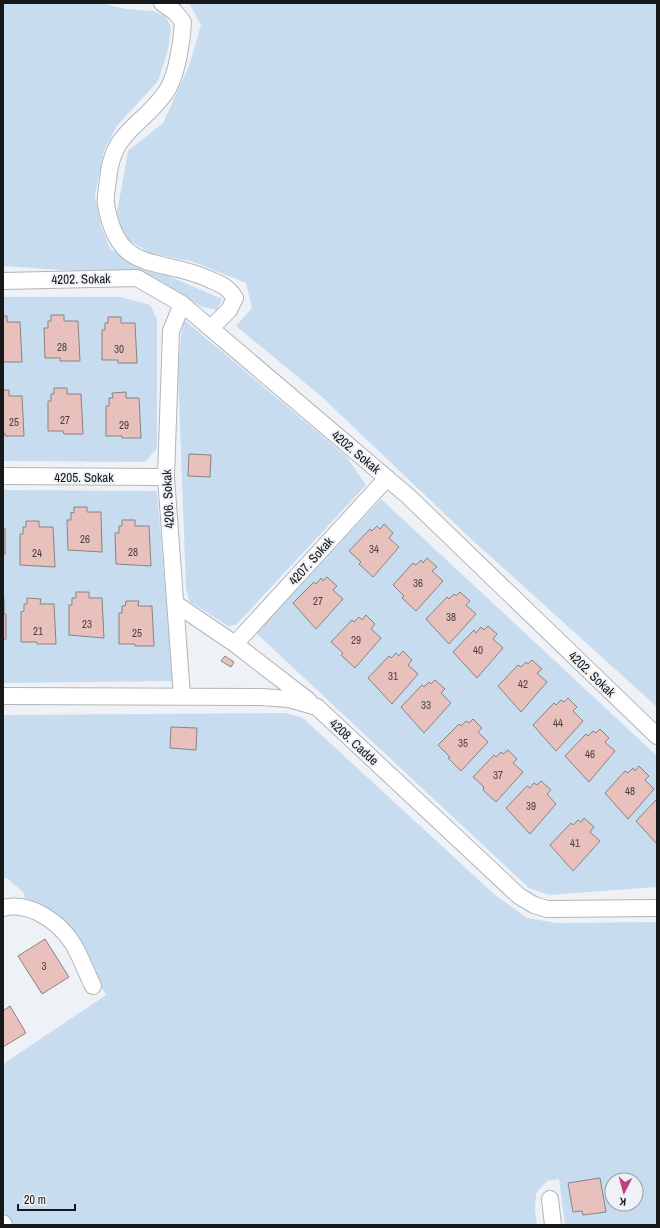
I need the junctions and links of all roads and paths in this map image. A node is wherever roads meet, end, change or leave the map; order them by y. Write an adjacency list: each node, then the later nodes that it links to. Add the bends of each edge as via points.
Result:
1 (162, 3): 4 (street, via 184,22 178,59 167,91 139,122 122,136 114,151 109,170 106,203 120,244 129,254 142,260 203,276 228,288 235,298 229,310)
2 (3, 281): 3 (street, 4202. Sokak, via 137,278)
3 (182, 304): 4 (street, 4202. Sokak); 6 (street, 4206. Sokak, via 171,331)
4 (211, 328): 7 (street, 4202. Sokak)
5 (3, 476): 6 (street, 4205. Sokak)
6 (166, 477): 8 (street, 4206. Sokak)
7 (387, 478): 9 (street, 4207. Sokak); 13 (street, 4202. Sokak)
8 (176, 604): 9 (street); 11 (street, 4206. Sokak)
9 (236, 644): 12 (street)
10 (3, 696): 11 (street, 4208. Cadde)
11 (182, 696): 12 (street, 4208. Cadde, via 289,699)
12 (317, 707): 15 (street, 4208. Cadde, via 519,896 534,905 547,909)
13 (657, 736)
14 (3, 908): 16 (street, via 14,905 31,910 56,924 72,943)
15 (657, 908)
16 (93, 986)
17 (550, 1199): 18 (street)
18 (553, 1225)

